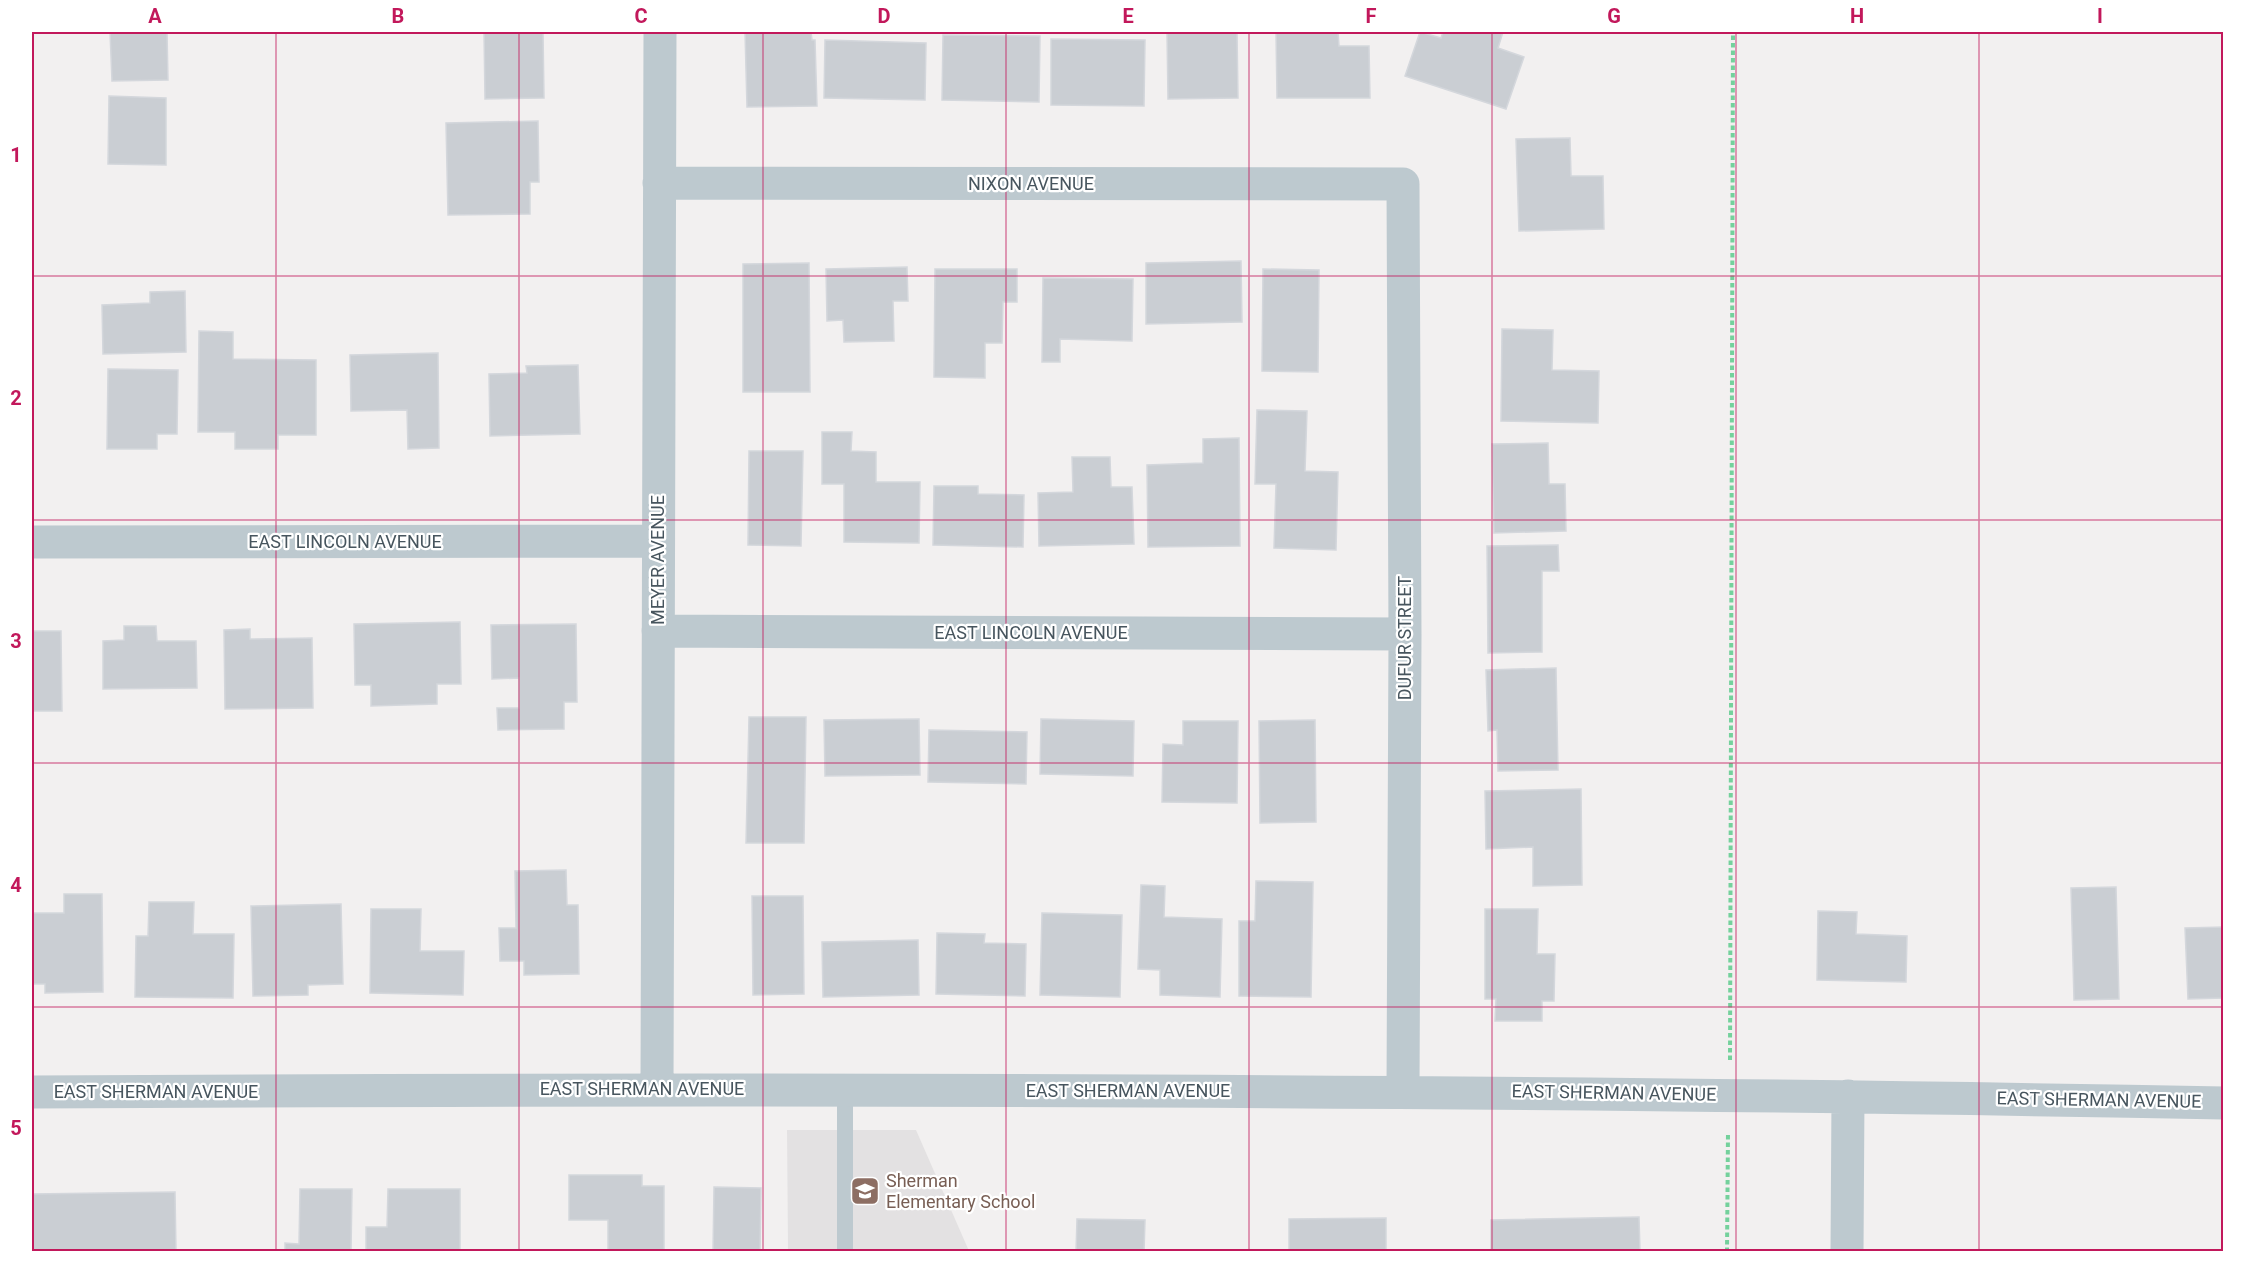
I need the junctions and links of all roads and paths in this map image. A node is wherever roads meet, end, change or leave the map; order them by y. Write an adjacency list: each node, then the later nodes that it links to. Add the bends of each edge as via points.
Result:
1 (660, 32): 3 (street, MEYER AVENUE)
2 (1733, 32): 13 (path)
3 (659, 183): 4 (street, NIXON AVENUE); 5 (street, MEYER AVENUE)
4 (1403, 184): 8 (street, DUFUR STREET)
5 (658, 541): 6 (street, EAST LINCOLN AVENUE); 7 (street, MEYER AVENUE)
6 (32, 542)
7 (658, 631): 8 (street, EAST LINCOLN AVENUE); 9 (street, MEYER AVENUE)
8 (1405, 634): 11 (street, DUFUR STREET)
9 (657, 1089): 10 (street, EAST SHERMAN AVENUE); 12 (street, EAST SHERMAN AVENUE)
10 (845, 1090): 11 (street, EAST SHERMAN AVENUE); 16 (lane)
11 (1403, 1091): 13 (street, EAST SHERMAN AVENUE)
12 (32, 1092)
13 (1730, 1095): 14 (street, EAST SHERMAN AVENUE); 17 (path)
14 (1848, 1096): 15 (street, EAST SHERMAN AVENUE); 18 (street)
15 (2223, 1103)
16 (845, 1251)
17 (1727, 1251)
18 (1847, 1251)

